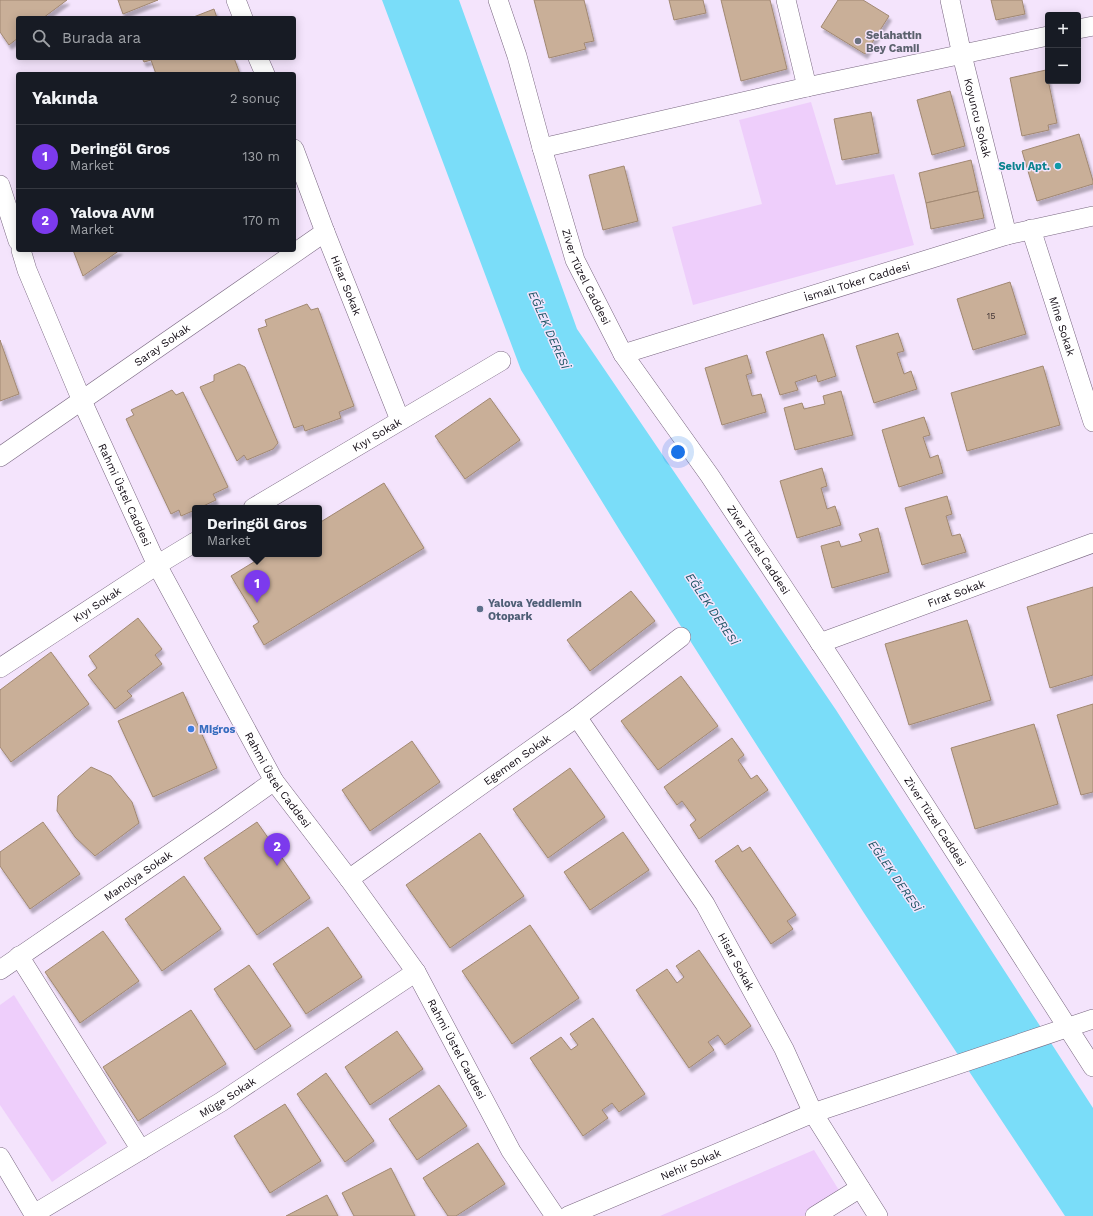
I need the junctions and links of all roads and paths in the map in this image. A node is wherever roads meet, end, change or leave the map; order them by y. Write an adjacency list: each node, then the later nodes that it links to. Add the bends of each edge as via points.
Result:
1 (236, 0): 5 (street)
2 (498, 0): 13 (street, Ziver Tüzel Caddesi, via 517,56)
3 (786, 0): 12 (street)
4 (950, 0): 9 (street, Koyuncu Sokak)
5 (242, 16)
6 (1093, 26): 7 (street)
7 (1081, 28)
8 (1045, 37): 9 (street)
9 (962, 55): 12 (street); 20 (street, Koyuncu Sokak)
10 (259, 60): 11 (street)
11 (264, 72)
12 (807, 87): 13 (street)
13 (542, 148): 22 (street, Ziver Tüzel Caddesi, via 575,260)
14 (296, 154): 18 (street, Hisar Sokak)
15 (0, 185): 19 (street)
16 (1093, 216): 17 (street, İsmail Toker Caddesi)
17 (1032, 230): 20 (street, İsmail Toker Caddesi); 26 (street, Mine Sokak)
18 (325, 232): 24 (street, Saray Sokak); 25 (street, Hisar Sokak)
19 (16, 235)
20 (1007, 235): 22 (street, İsmail Toker Caddesi)
21 (22, 252): 24 (street, Rahmi Üstel Caddesi)
22 (623, 354): 33 (street, Ziver Tüzel Caddesi, via 710,476)
23 (501, 361): 25 (street, Kıyı Sokak)
24 (82, 400): 27 (street, Saray Sokak); 31 (street, Rahmi Üstel Caddesi)
25 (400, 420): 28 (street, Kıyı Sokak)
26 (1093, 422)
27 (0, 457)
28 (258, 505)
29 (1093, 543): 33 (street, Fırat Sokak)
30 (192, 544): 31 (street, Kıyı Sokak)
31 (157, 565): 34 (street, Kıyı Sokak); 36 (street, Rahmi Üstel Caddesi)
32 (681, 637): 35 (street, Egemen Sokak)
33 (820, 643): 42 (street, Ziver Tüzel Caddesi)
34 (0, 668)
35 (578, 716): 37 (street, Egemen Sokak); 44 (street, Hisar Sokak, via 705,904 784,1049)
36 (274, 781): 37 (street, Rahmi Üstel Caddesi); 38 (street, Manolya Sokak)
37 (349, 878): 40 (street, Rahmi Üstel Caddesi)
38 (19, 956): 39 (street, Manolya Sokak); 45 (street)
39 (0, 970)
40 (416, 972): 45 (street, Müge Sokak, via 221,1102); 49 (street, Rahmi Üstel Caddesi, via 511,1151)
41 (1093, 1019): 42 (street, Nehir Sokak)
42 (1061, 1030): 43 (street, Ziver Tüzel Caddesi); 44 (street, Nehir Sokak)
43 (1093, 1067)
44 (812, 1113): 47 (street, Hisar Sokak); 50 (street, Nehir Sokak)
45 (141, 1150): 48 (street, Müge Sokak)
46 (0, 1157): 48 (street)
47 (860, 1188): 51 (street); 52 (street, Hisar Sokak)
48 (35, 1215)
49 (555, 1216)
50 (568, 1216)
51 (815, 1216)
52 (878, 1216)

